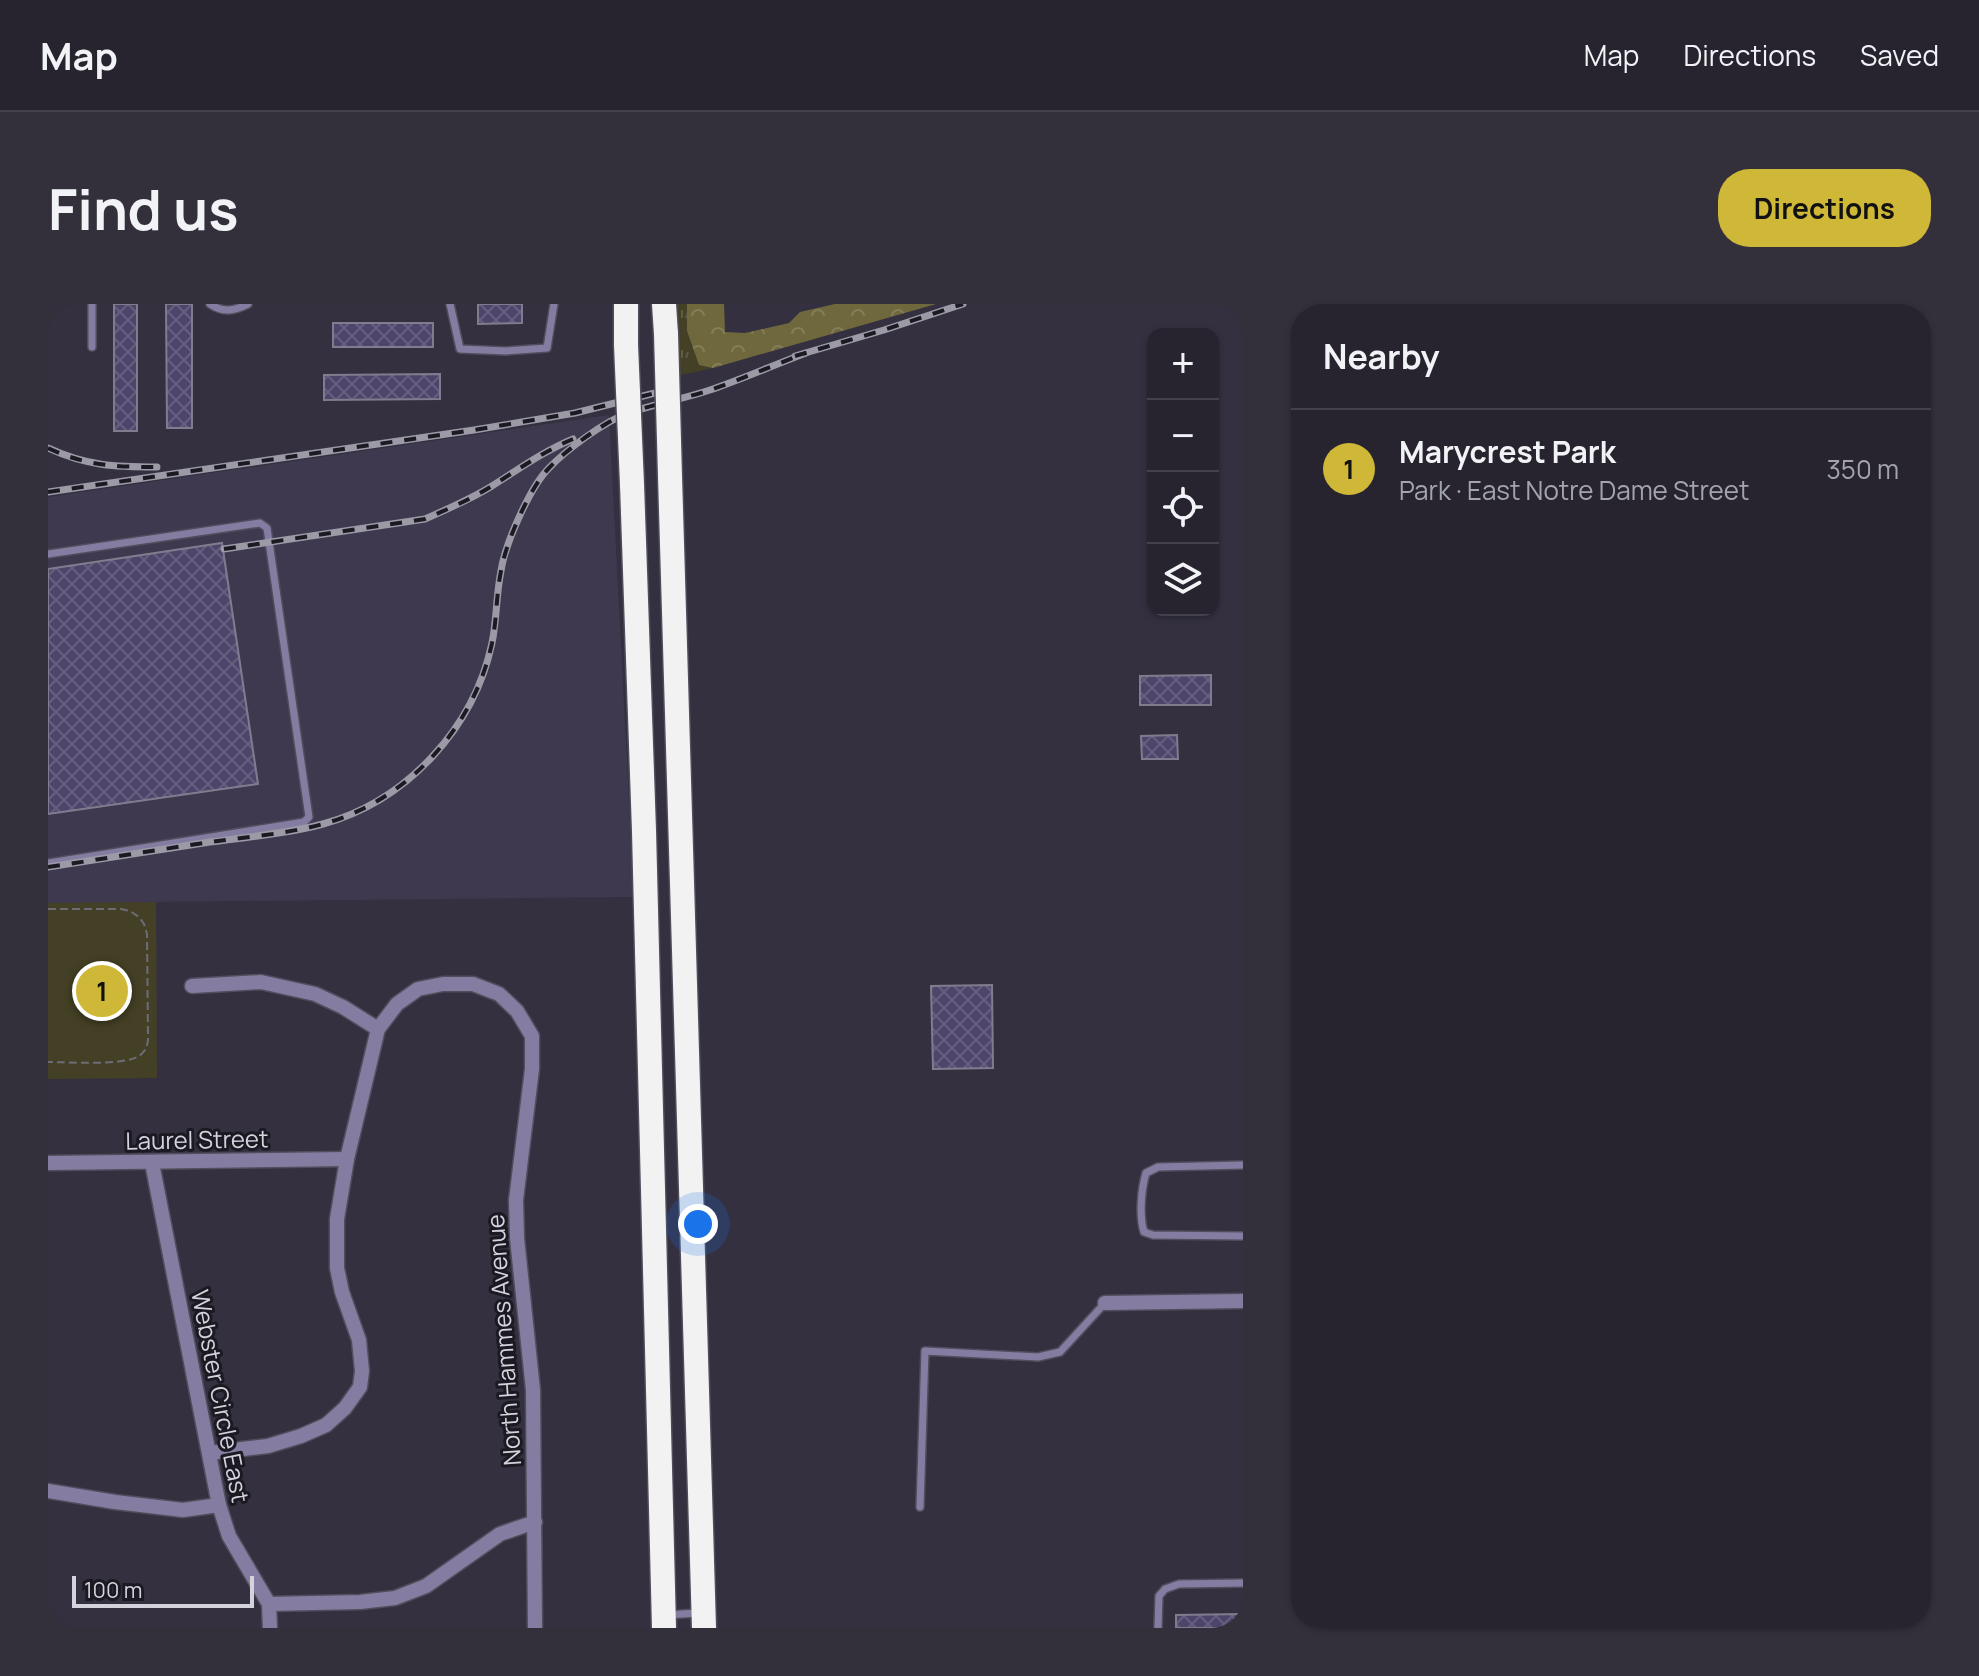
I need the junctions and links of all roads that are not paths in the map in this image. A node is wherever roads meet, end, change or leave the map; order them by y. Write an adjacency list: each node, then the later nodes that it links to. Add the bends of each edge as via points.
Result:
1 (92, 304): 8 (lane)
2 (210, 304): 3 (lane, via 220,311)
3 (248, 304)
4 (450, 304): 5 (lane, via 460,349 506,351 547,348)
5 (554, 304)
6 (626, 304): 28 (highway, bridge)
7 (664, 304): 27 (highway, bridge)
8 (92, 347)
9 (48, 554): 10 (lane, via 260,523 267,528 309,817 304,822)
10 (48, 863)
11 (192, 986): 12 (street, via 261,982 315,994)
12 (378, 1029): 13 (street); 24 (street, North Hammes Avenue, via 397,1004 418,989 473,984 499,994 532,1036 516,1200 533,1390)
13 (347, 1159): 15 (street, Laurel Street); 20 (street, via 337,1219 337,1268 359,1340 360,1387 326,1425 301,1436)
14 (48, 1163): 15 (street, Laurel Street)
15 (152, 1163): 20 (street, Webster Circle East)
16 (1243, 1165): 17 (lane, via 1158,1167 1146,1173 1142,1225 1153,1235)
17 (1243, 1236)
18 (1243, 1301): 19 (street)
19 (1105, 1303): 23 (lane, via 1060,1352 1038,1357 925,1351)
20 (209, 1453): 22 (street, Webster Circle East)
21 (48, 1491): 22 (street, via 183,1510)
22 (219, 1505): 26 (street, Webster Circle East, via 229,1536)
23 (920, 1507)
24 (535, 1522): 26 (street, via 500,1534 426,1586 395,1598); 30 (street, North Hammes Avenue)
25 (1243, 1583): 31 (lane, via 1169,1586 1159,1596)
26 (269, 1604): 29 (street, Webster Circle East)
27 (703, 1621): 28 (lane)
28 (664, 1622)
29 (270, 1628)
30 (535, 1628)
31 (1158, 1628)

